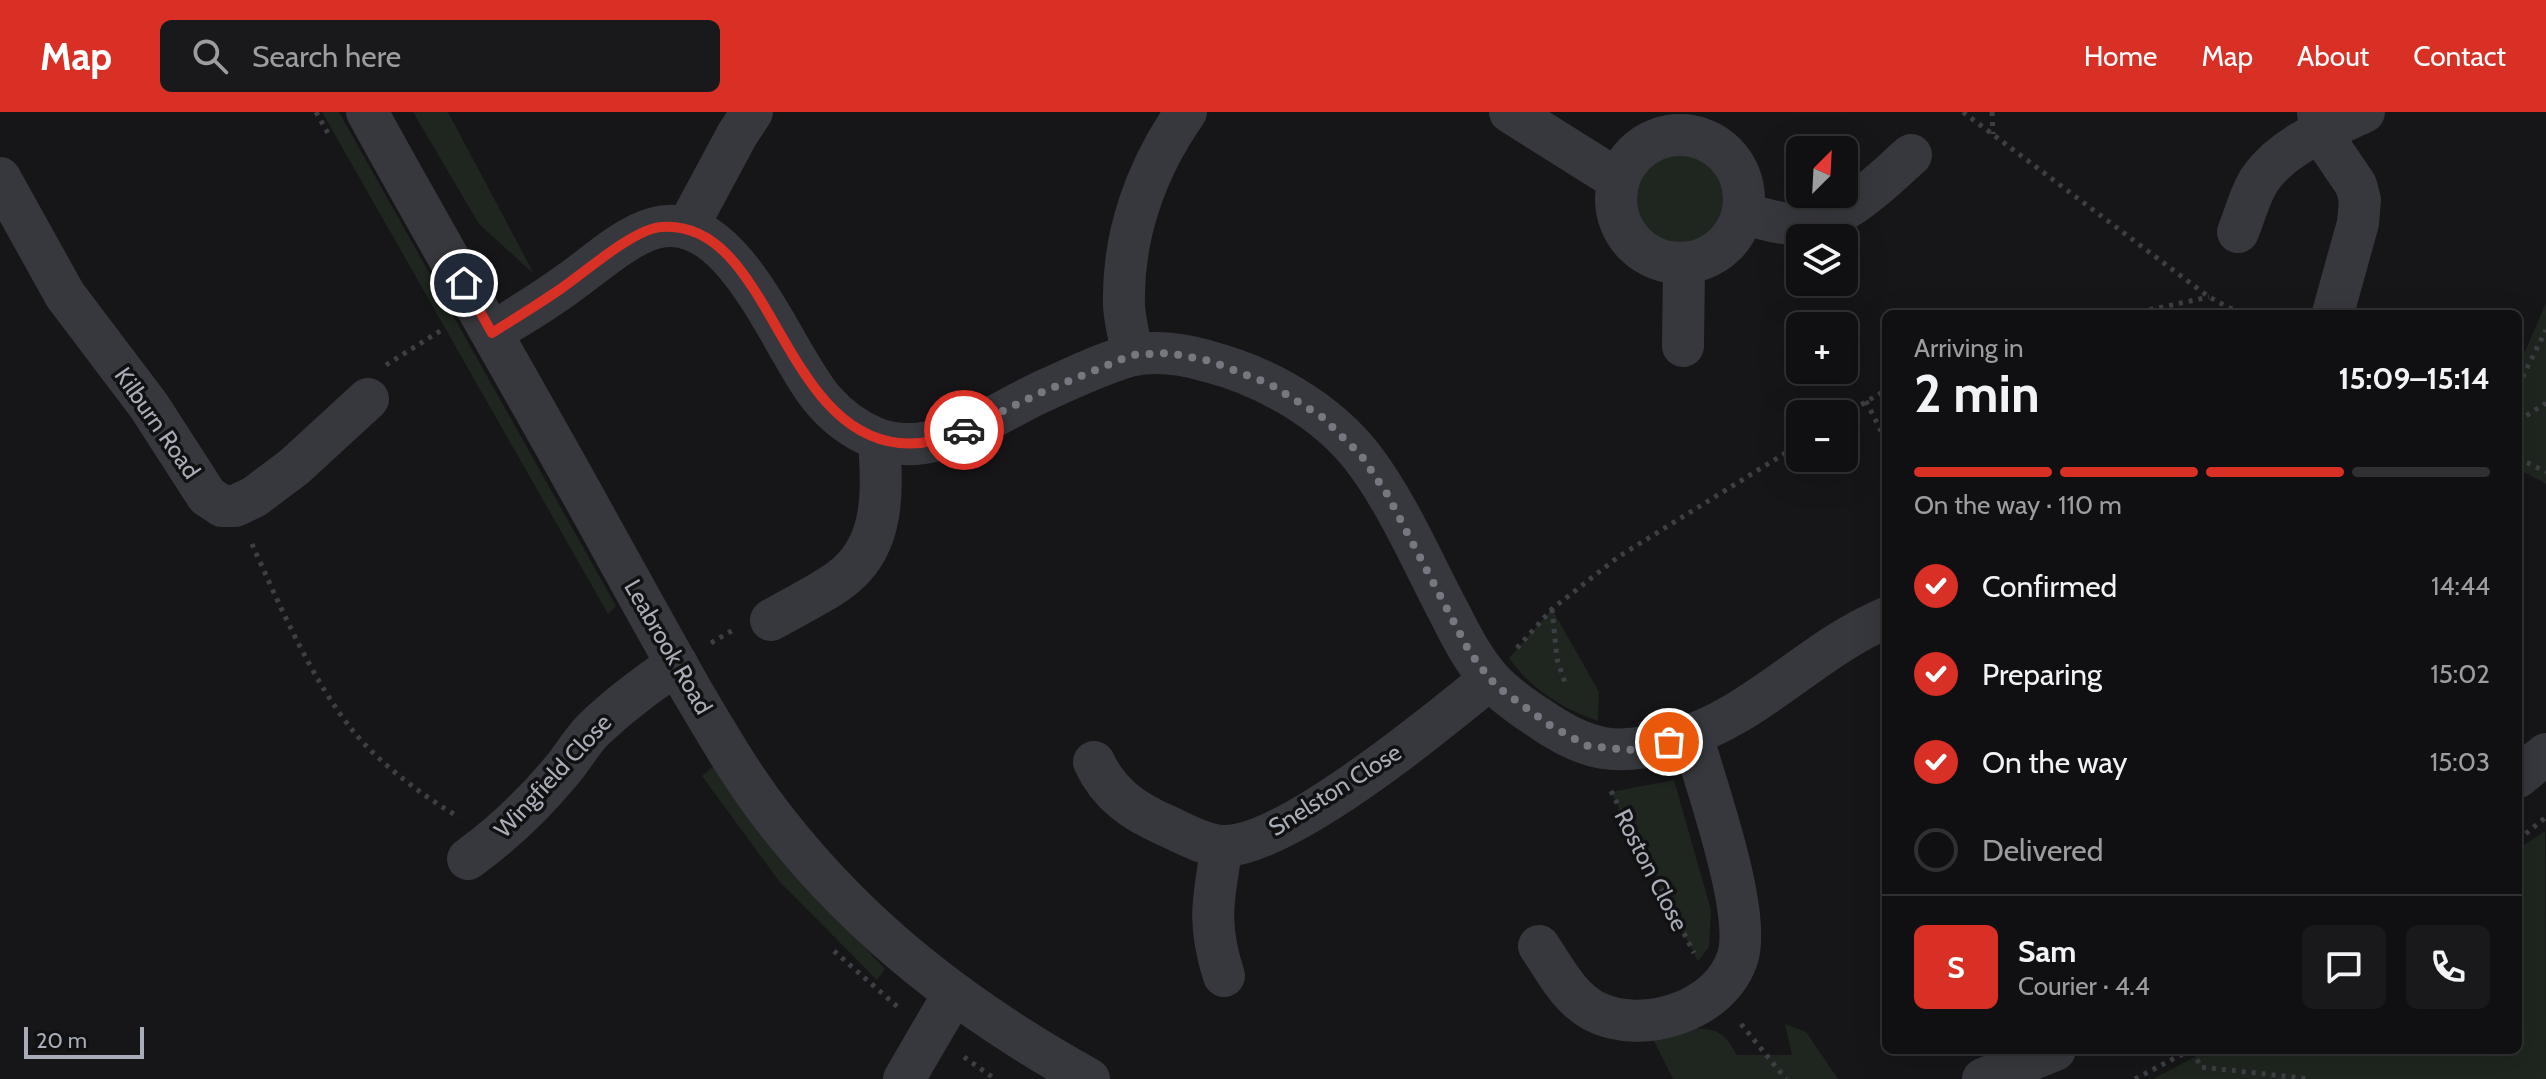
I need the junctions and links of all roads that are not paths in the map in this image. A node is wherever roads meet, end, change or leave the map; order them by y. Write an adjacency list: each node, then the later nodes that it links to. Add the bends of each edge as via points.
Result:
1 (367, 112): 15 (street, Leabrook Road)
2 (752, 112): 11 (street)
3 (1186, 112): 17 (street, via 1140,198 1130,242 1124,308)
4 (1510, 112): 9 (street)
5 (2364, 112): 6 (street)
6 (2319, 122): 12 (street, via 2258,182); 14 (street, via 2360,200)
7 (1911, 155): 10 (street, via 1853,206 1829,219 1791,224)
8 (0, 178): 18 (street, Kilburn Road, via 65,295 149,406 207,496 222,506 254,497)
9 (1618, 180): 10 (street, via 1644,145 1686,134 1708,140 1726,153 1744,191); 13 (street, via 1619,221 1629,239 1645,253)
10 (1743, 214): 13 (street, via 1722,248)
11 (687, 228): 15 (street, via 658,226 631,238); 19 (street, via 713,240 736,265 822,400 847,424)
12 (2238, 232)
13 (1684, 264): 16 (street)
14 (2334, 310)
15 (492, 333): 22 (street, Leabrook Road)
16 (1683, 346)
17 (1132, 355): 19 (street, via 949,437 914,444); 23 (street, via 1169,353 1210,361 1270,384 1322,417 1361,455 1387,494 1469,651)
18 (368, 399)
19 (879, 440): 20 (street, via 882,493 875,533 862,556 846,575)
20 (771, 620)
21 (1882, 620): 24 (street, via 1735,714)
22 (677, 664): 29 (street, Wingfield Close, via 640,688 591,732 563,769); 32 (street, Leabrook Road, via 733,760 777,822 887,940)
23 (1490, 679): 24 (street, via 1551,726 1588,746 1629,750); 28 (street, Snelston Close, via 1343,790 1274,831)
24 (1692, 735): 30 (street, via 1741,924 1730,973 1696,1006 1671,1016 1618,1018 1594,1011 1570,993)
25 (2546, 754): 27 (street)
26 (1094, 762): 28 (street, via 1119,799 1148,818)
27 (2522, 774)
28 (1222, 846): 31 (street, via 1211,907 1214,945)
29 (482, 849)
30 (1539, 946)
31 (1224, 976)
32 (953, 995): 34 (street); 35 (street, Leabrook Road)
33 (2045, 1054): 36 (street)
34 (904, 1079)
35 (1089, 1079)
36 (1983, 1079)

